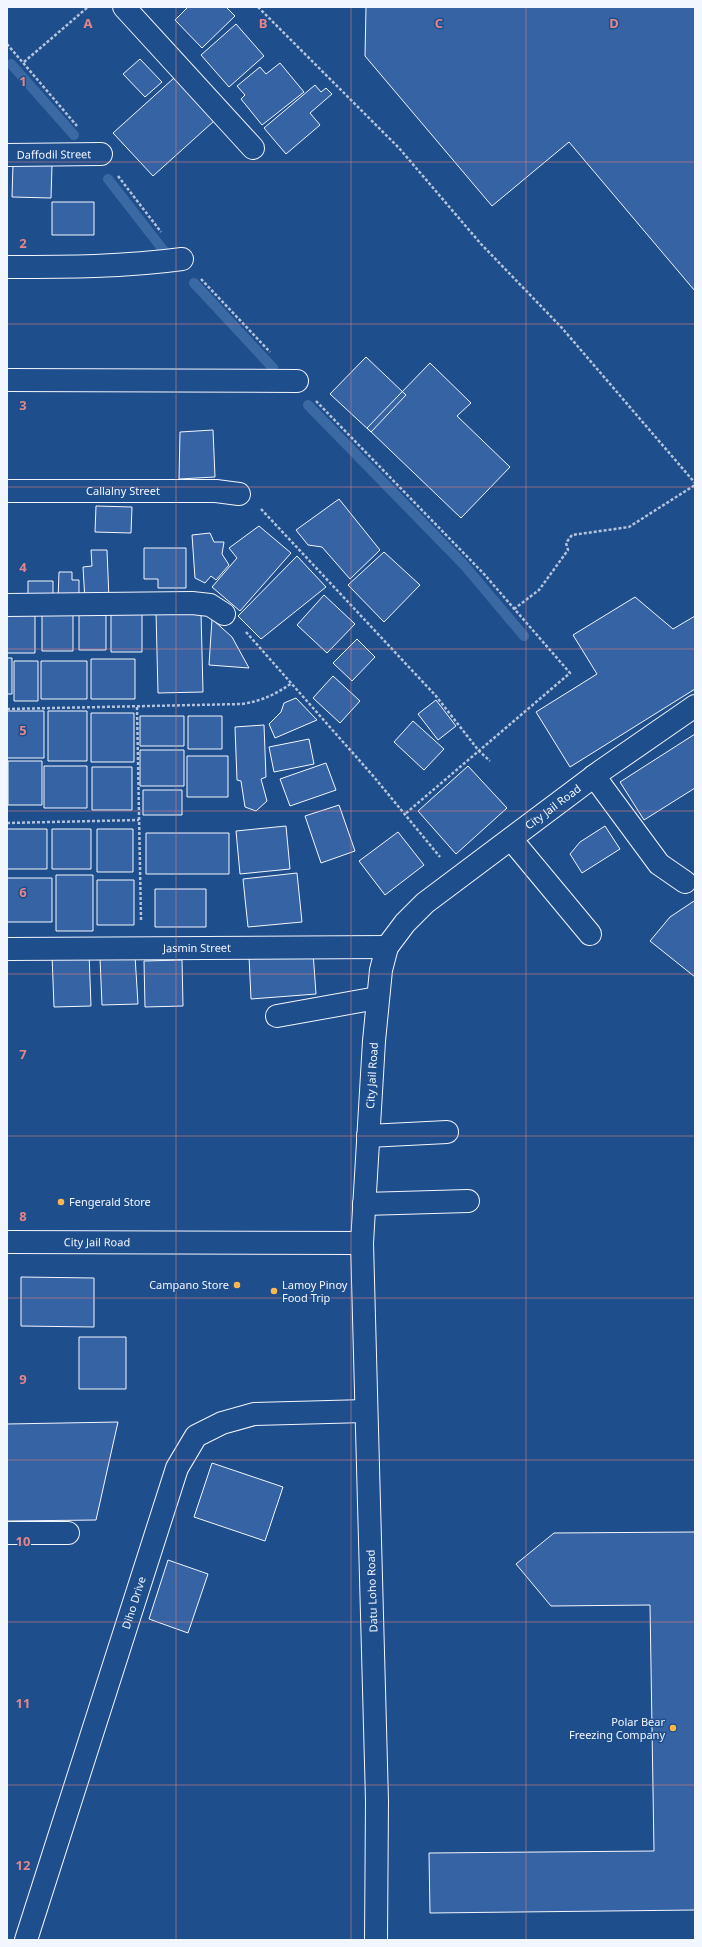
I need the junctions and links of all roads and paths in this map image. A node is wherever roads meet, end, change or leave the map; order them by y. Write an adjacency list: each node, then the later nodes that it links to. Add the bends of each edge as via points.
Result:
1 (88, 7): 4 (path)
2 (124, 7): 5 (street)
3 (258, 7): 12 (path, via 399,148 481,244 562,328)
4 (24, 62)
5 (253, 148)
6 (101, 154): 7 (street, Daffodil Street)
7 (7, 155)
8 (182, 259): 9 (street, via 151,264)
9 (7, 267)
10 (7, 380): 11 (street)
11 (297, 381)
12 (695, 484): 16 (path, via 629,528 572,535 566,543 568,550 539,590)
13 (7, 491): 14 (street, Callalny Street)
14 (240, 494): 23 (path, via 258,506 431,690)
15 (7, 605): 17 (street, via 192,603 210,606)
16 (514, 609)
17 (224, 614): 19 (path, via 235,620)
18 (570, 673): 23 (path)
19 (292, 684): 20 (path, via 259,702); 26 (path)
20 (136, 706): 22 (path); 27 (path)
21 (695, 706): 25 (street, City Jail Road)
22 (7, 710)
23 (479, 751): 24 (path); 26 (path)
24 (490, 761)
25 (594, 776): 29 (street, City Jail Road); 31 (street, via 659,864)
26 (405, 814): 30 (path)
27 (139, 820): 28 (path); 34 (path)
28 (7, 823)
29 (511, 839): 30 (street, City Jail Road); 32 (street)
30 (457, 878): 33 (street, City Jail Road, via 425,903 405,923)
31 (685, 882)
32 (590, 934)
33 (387, 947): 34 (street, Jasmin Street); 36 (street, City Jail Road)
34 (142, 948): 35 (street, Jasmin Street)
35 (7, 949)
36 (377, 998): 37 (street); 39 (street, City Jail Road)
37 (277, 1016)
38 (447, 1132): 39 (street)
39 (368, 1136): 41 (street, City Jail Road)
40 (468, 1201): 41 (street)
41 (364, 1204): 43 (street, City Jail Road)
42 (7, 1242): 43 (street, City Jail Road)
43 (362, 1243): 44 (street, Datu Loho Road)
44 (366, 1411): 47 (street, Diho Drive, via 254,1414 222,1423 196,1436 177,1468); 48 (street, Datu Loho Road, via 377,1793)
45 (7, 1533): 46 (street)
46 (68, 1533)
47 (26, 1940)
48 (376, 1940)

